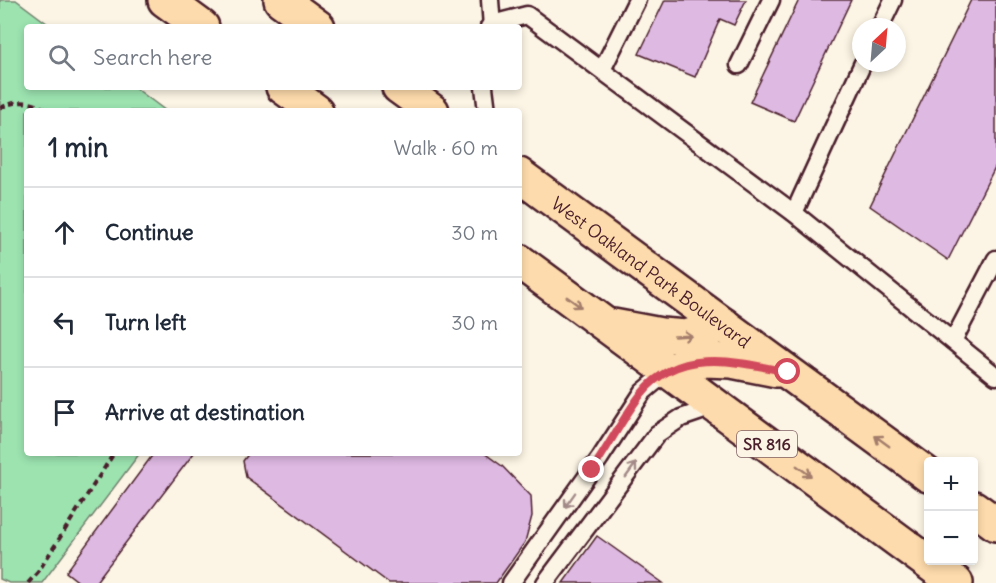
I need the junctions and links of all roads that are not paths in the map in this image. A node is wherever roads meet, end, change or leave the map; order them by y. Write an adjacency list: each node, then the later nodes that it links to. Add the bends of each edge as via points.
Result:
1 (165, 0): 8 (main road)
2 (281, 0): 9 (main road)
3 (490, 0): 10 (lane)
4 (638, 0): 13 (lane)
5 (771, 0): 12 (lane)
6 (893, 0): 7 (lane)
7 (884, 18)
8 (198, 24)
9 (314, 24)
10 (491, 24)
11 (498, 24): 13 (lane, via 527,15)
12 (739, 65)
13 (602, 70): 20 (lane)
14 (859, 72): 20 (lane)
15 (287, 90): 17 (main road)
16 (484, 90): 18 (lane)
17 (311, 108)
18 (487, 108)
19 (522, 177): 24 (main road, West Oakland Park Boulevard)
20 (794, 213): 25 (lane)
21 (996, 259): 25 (lane)
22 (522, 263): 23 (main road, SR 816, one-way to 23)
23 (605, 324): 24 (main road, one-way to 24, via 686,338); 26 (main road, SR 816)
24 (724, 325): 27 (main road, West Oakland Park Boulevard)
25 (953, 341): 28 (lane)
26 (668, 371): 27 (main road, via 704,360); 29 (main road, SR 816); 33 (lane, one-way to 33, via 643,392)
27 (788, 372): 30 (main road, West Oakland Park Boulevard, one-way to 27)
28 (996, 376)
29 (716, 406): 34 (lane, one-way to 29, via 657,434 681,418); 35 (main road, SR 816, one-way to 35)
30 (924, 472)
31 (978, 511): 32 (main road)
32 (996, 524)
33 (511, 583)
34 (545, 583)
35 (956, 583)

